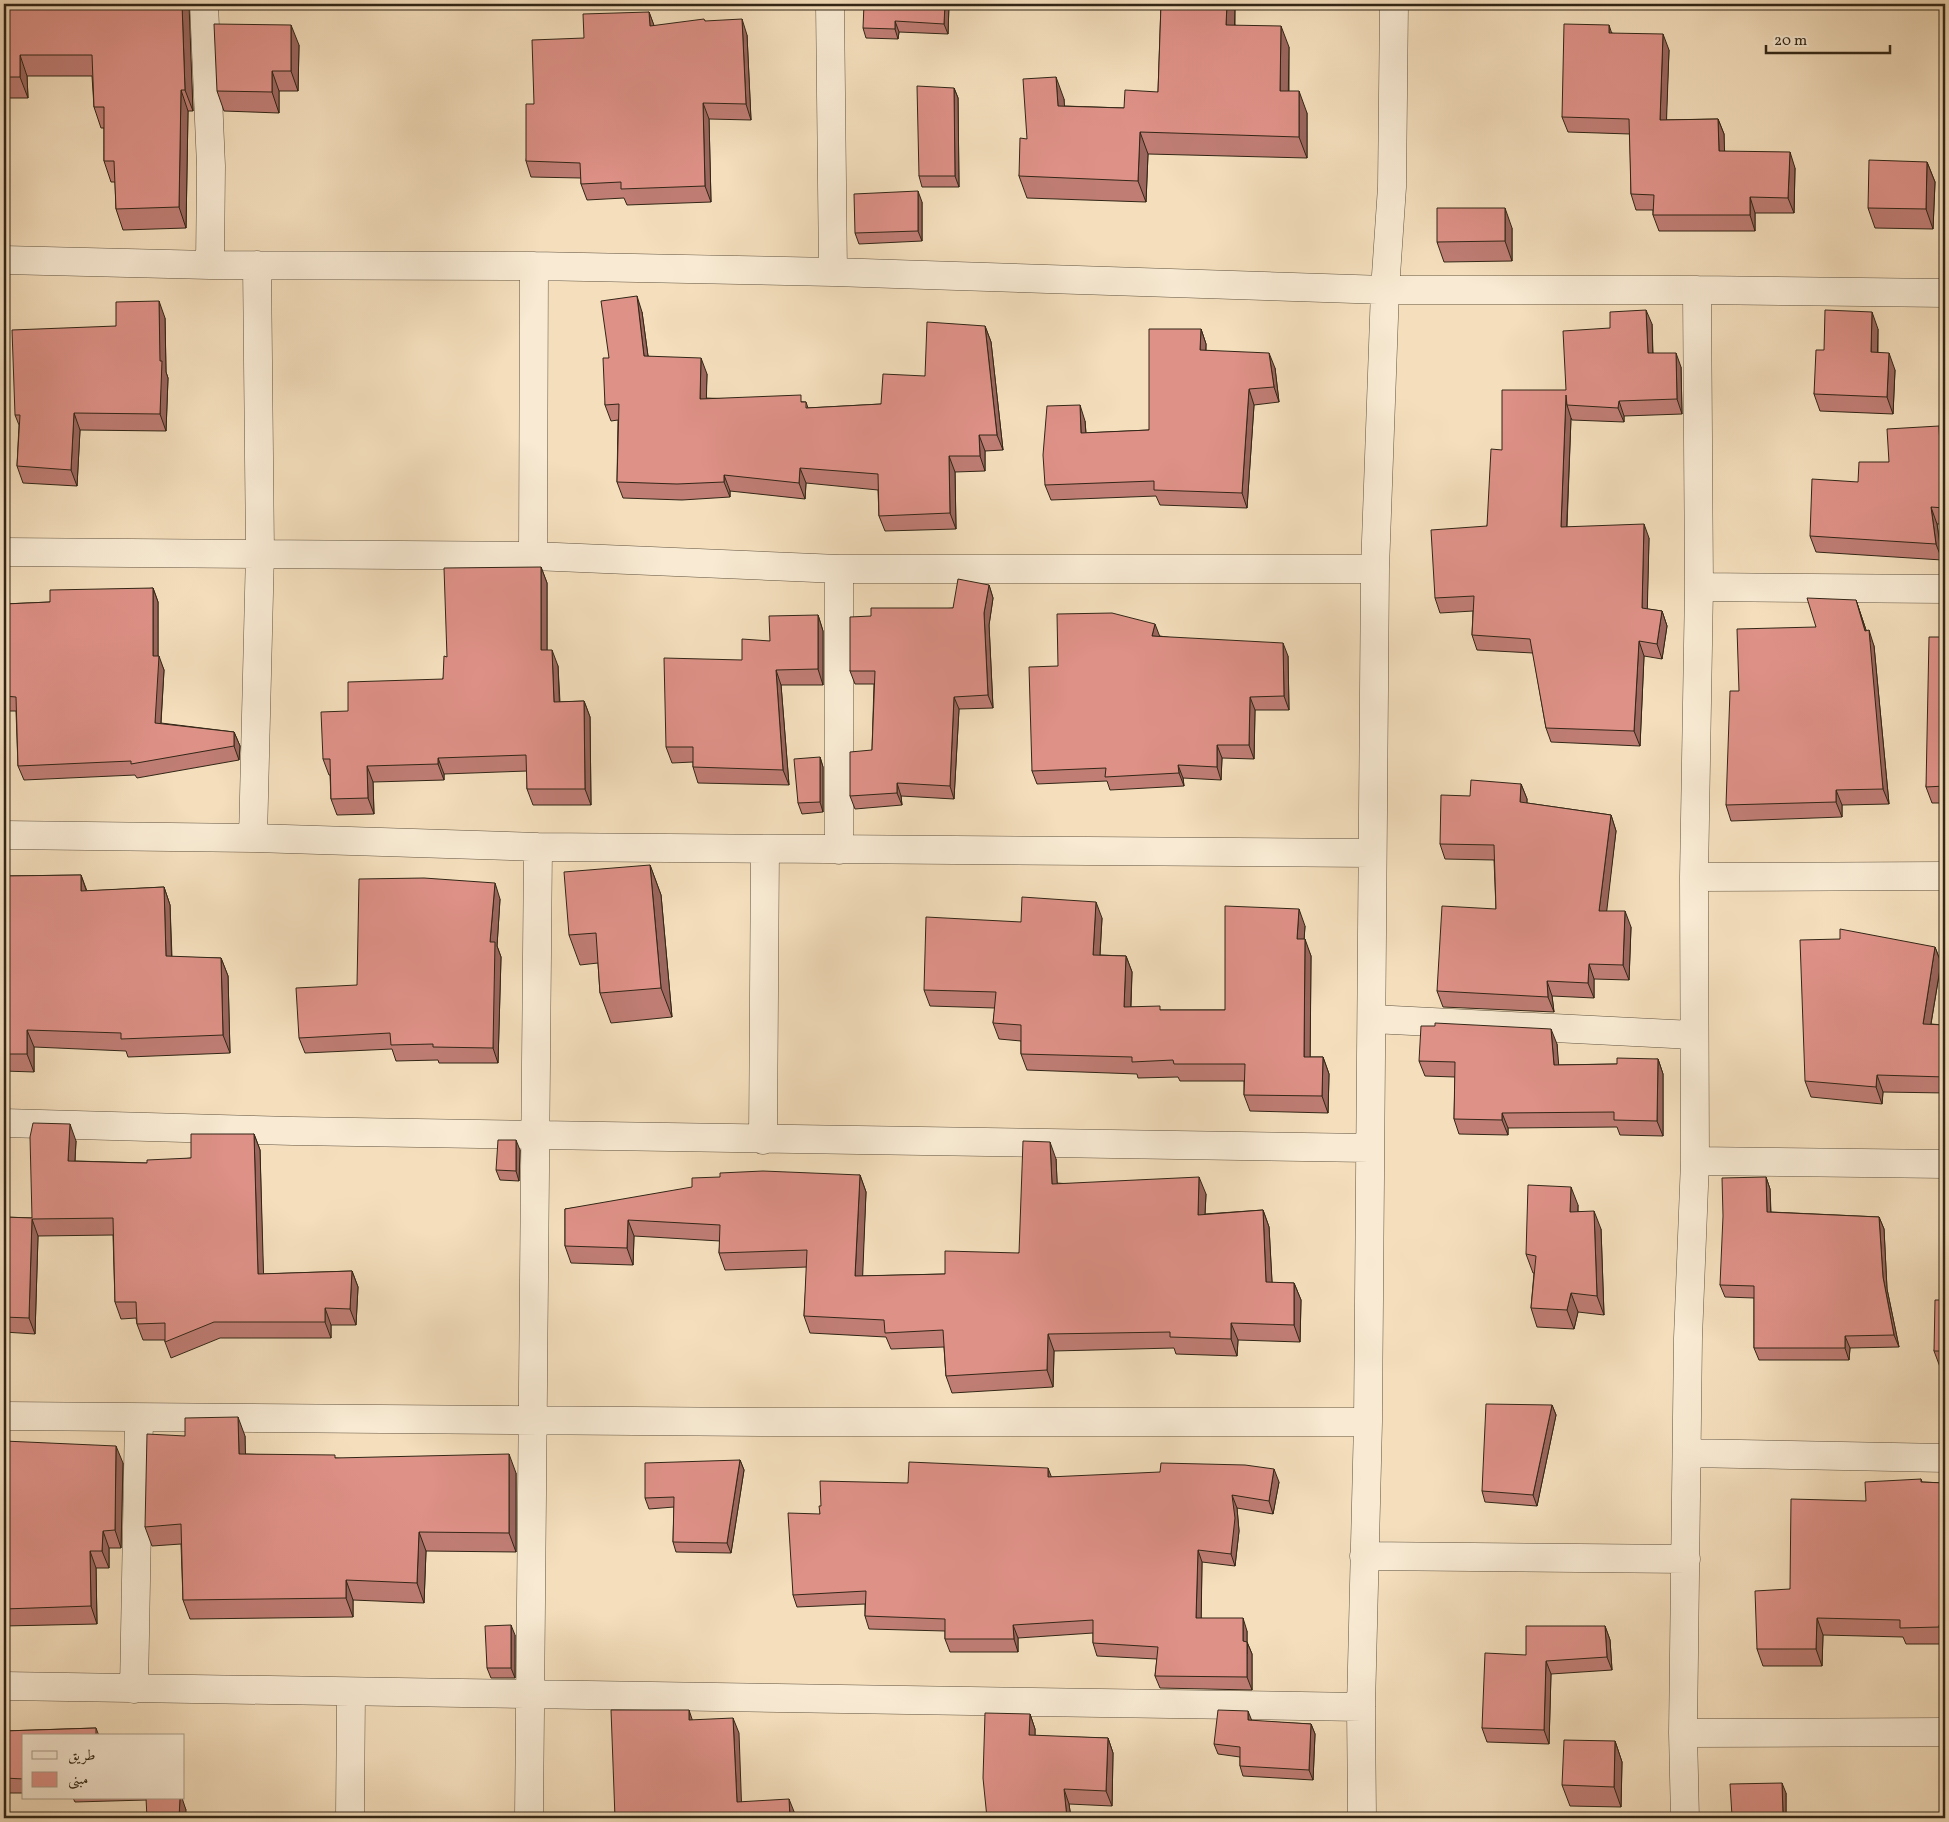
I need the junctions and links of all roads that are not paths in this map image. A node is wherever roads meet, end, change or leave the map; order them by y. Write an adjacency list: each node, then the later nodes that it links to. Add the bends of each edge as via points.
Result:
1 (204, 4): 5 (street, via 211,166)
2 (830, 4): 8 (street)
3 (1394, 4): 9 (street, via 1392,187)
4 (4, 260): 5 (street)
5 (210, 265): 6 (street)
6 (257, 265): 7 (street); 13 (street)
7 (534, 266): 8 (street); 14 (street)
8 (832, 272): 9 (street)
9 (1385, 290): 10 (street); 16 (street)
10 (1697, 290): 11 (street); 17 (street)
11 (1945, 293)
12 (4, 552): 13 (street)
13 (260, 552): 14 (street); 20 (street)
14 (533, 556): 15 (street)
15 (838, 570): 16 (street); 23 (street)
16 (1375, 570): 24 (street)
17 (1699, 587): 18 (street); 26 (street)
18 (1945, 589)
19 (4, 835): 20 (street)
20 (253, 838): 21 (street)
21 (538, 847): 22 (street); 30 (street)
22 (765, 849): 23 (street); 31 (street)
23 (839, 850): 24 (street)
24 (1371, 853): 27 (street)
25 (1945, 876): 26 (street)
26 (1694, 877): 28 (street)
27 (1372, 1019): 28 (street); 32 (street)
28 (1693, 1035): 33 (street)
29 (4, 1123): 30 (street)
30 (535, 1135): 31 (street); 37 (street)
31 (763, 1140): 32 (street)
32 (1369, 1148): 38 (street)
33 (1695, 1161): 34 (street); 39 (street)
34 (1945, 1164)
35 (4, 1416): 36 (street)
36 (139, 1418): 37 (street); 44 (street)
37 (533, 1419): 38 (street); 46 (street)
38 (1368, 1422): 41 (street)
39 (1687, 1453): 40 (street); 42 (street)
40 (1945, 1458)
41 (1364, 1556): 42 (street); 47 (street)
42 (1686, 1559): 49 (street)
43 (4, 1686): 44 (street)
44 (134, 1689): 45 (street)
45 (351, 1692): 46 (street); 50 (street)
46 (531, 1693): 47 (street); 51 (street)
47 (1361, 1708): 52 (street)
48 (1945, 1732): 49 (street)
49 (1683, 1733): 53 (street)
50 (350, 1818)
51 (529, 1818)
52 (1362, 1818)
53 (1685, 1818)

